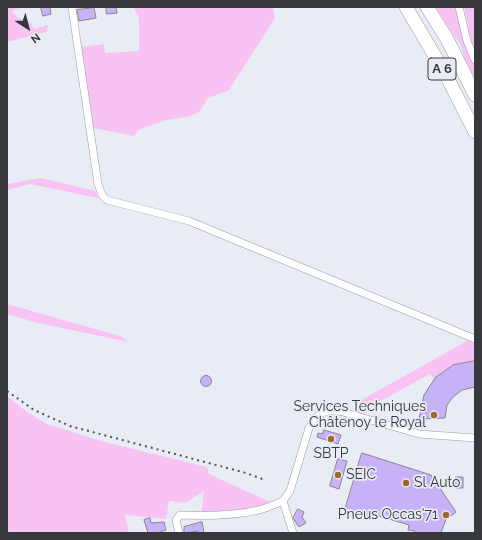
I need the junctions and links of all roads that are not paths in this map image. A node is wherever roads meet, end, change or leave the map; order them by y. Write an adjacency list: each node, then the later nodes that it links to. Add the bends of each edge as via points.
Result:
1 (406, 7): 7 (highway, A 6, via 446,75)
2 (427, 7): 6 (highway, A 6, via 447,39)
3 (458, 7): 5 (street)
4 (72, 8): 8 (street, via 98,184 107,200 189,222)
5 (475, 60)
6 (475, 94)
7 (475, 132)
8 (475, 339)
9 (475, 438): 10 (street, via 419,434 343,412 332,410 321,413 309,428 292,488)
10 (283, 501): 11 (street, via 258,510 238,513 180,515 176,520); 12 (street)
11 (179, 533)
12 (293, 533)

